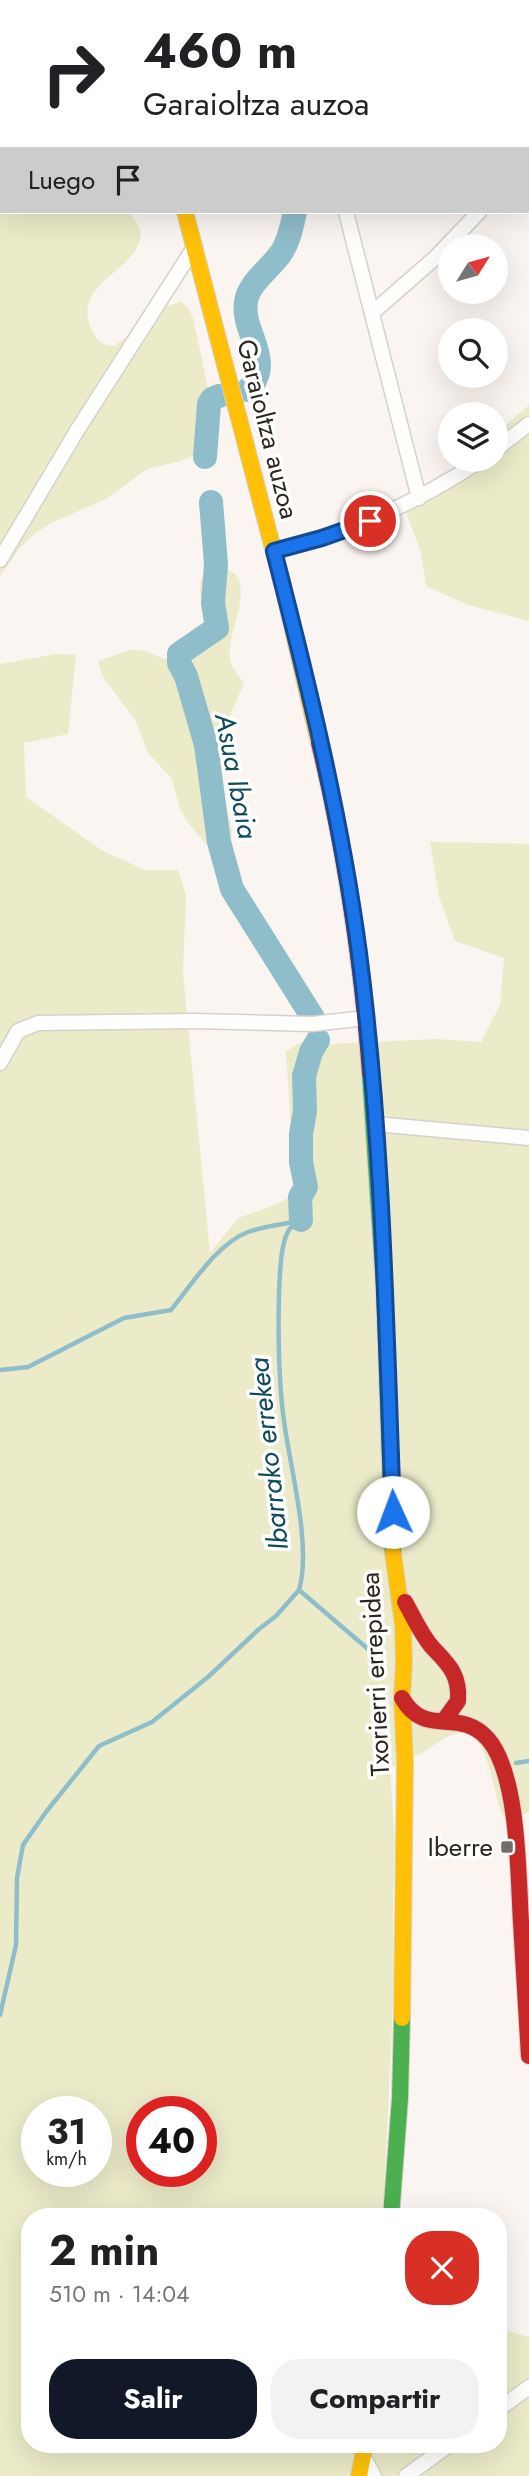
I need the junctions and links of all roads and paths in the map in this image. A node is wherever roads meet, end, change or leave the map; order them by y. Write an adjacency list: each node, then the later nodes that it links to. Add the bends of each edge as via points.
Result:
1 (186, 214): 4 (street, Garaioltza auzoa)
2 (347, 214): 5 (street)
3 (477, 214): 5 (street)
4 (195, 246): 10 (street, Garaioltza auzoa); 11 (street)
5 (372, 313): 9 (street)
6 (529, 424): 7 (street)
7 (508, 440)
8 (461, 472): 9 (street, Garaioltza auzoa)
9 (419, 498): 10 (street, Garaioltza auzoa, via 322,538)
10 (274, 551): 12 (street, Txorierri errepidea, via 337,821)
11 (0, 561)
12 (366, 1018): 13 (street, via 312,1024 38,1023 18,1031); 14 (street, Txorierri errepidea)
13 (0, 1062)
14 (375, 1124): 15 (street); 16 (street, Txorierri errepidea)
15 (529, 1138)
16 (398, 1585): 17 (street); 18 (street, Txorierri errepidea)
17 (432, 1647): 18 (street, via 414,1649); 20 (street, via 448,1664 458,1686 456,1707)
18 (404, 1662): 19 (street, Txorierri errepidea)
19 (402, 1697): 20 (street, via 412,1715); 21 (street, Txorierri errepidea)
20 (439, 1721): 21 (street, via 412,1744); 22 (street, via 462,1721 481,1731 501,1765 518,1864)
21 (405, 1761): 23 (street, Txorierri errepidea, via 400,2098)
22 (529, 2056)
23 (391, 2208)
24 (529, 2387): 25 (street)
25 (507, 2403)
26 (364, 2453): 29 (street)
27 (365, 2453): 30 (street)
28 (438, 2453): 31 (street)
29 (359, 2476)
30 (374, 2476)
31 (406, 2476)

